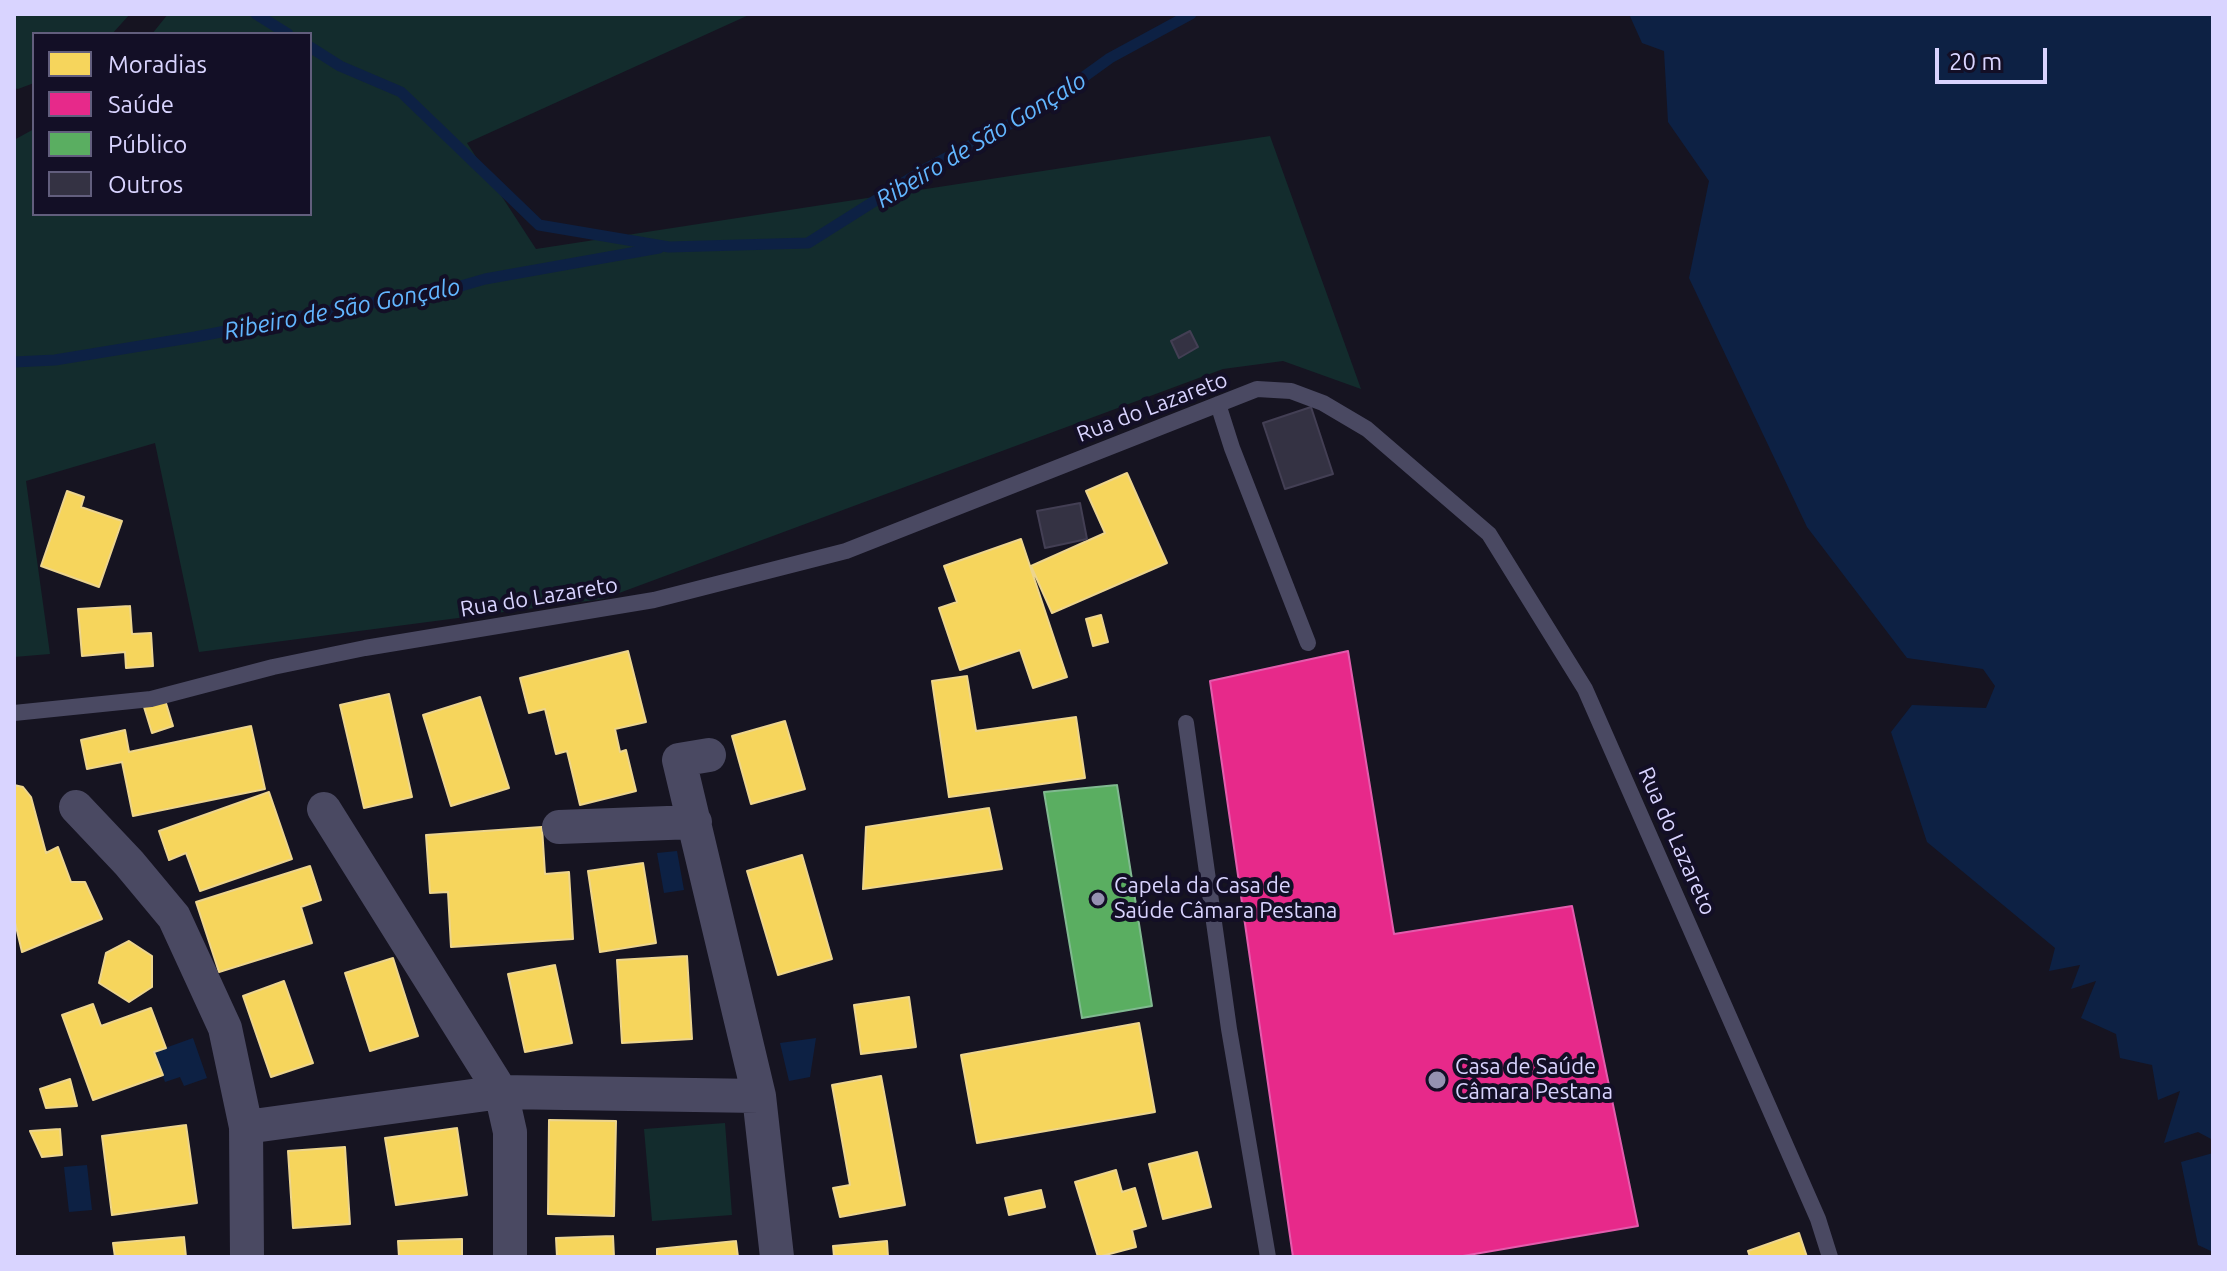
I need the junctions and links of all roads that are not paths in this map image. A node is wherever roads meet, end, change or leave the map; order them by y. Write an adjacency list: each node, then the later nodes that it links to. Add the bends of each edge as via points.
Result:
1 (1218, 404): 2 (lane); 3 (lane, Rua do Lazareto, via 832,555 654,600 365,648 151,699); 17 (lane, Rua do Lazareto, via 1257,389 1291,391 1323,403 1367,429 1489,534 1585,689 1818,1219)
2 (1308, 643)
3 (14, 713)
4 (1186, 723): 16 (lane)
5 (709, 755): 8 (street, via 679,760)
6 (76, 807): 12 (street, via 174,917 225,1028)
7 (324, 809): 10 (street)
8 (695, 822): 9 (street); 11 (street)
9 (559, 827)
10 (501, 1092): 11 (street); 12 (street); 14 (street, via 510,1132)
11 (759, 1096): 15 (street)
12 (246, 1127): 13 (street)
13 (247, 1257)
14 (510, 1257)
15 (777, 1257)
16 (1268, 1257)
17 (1830, 1257)

